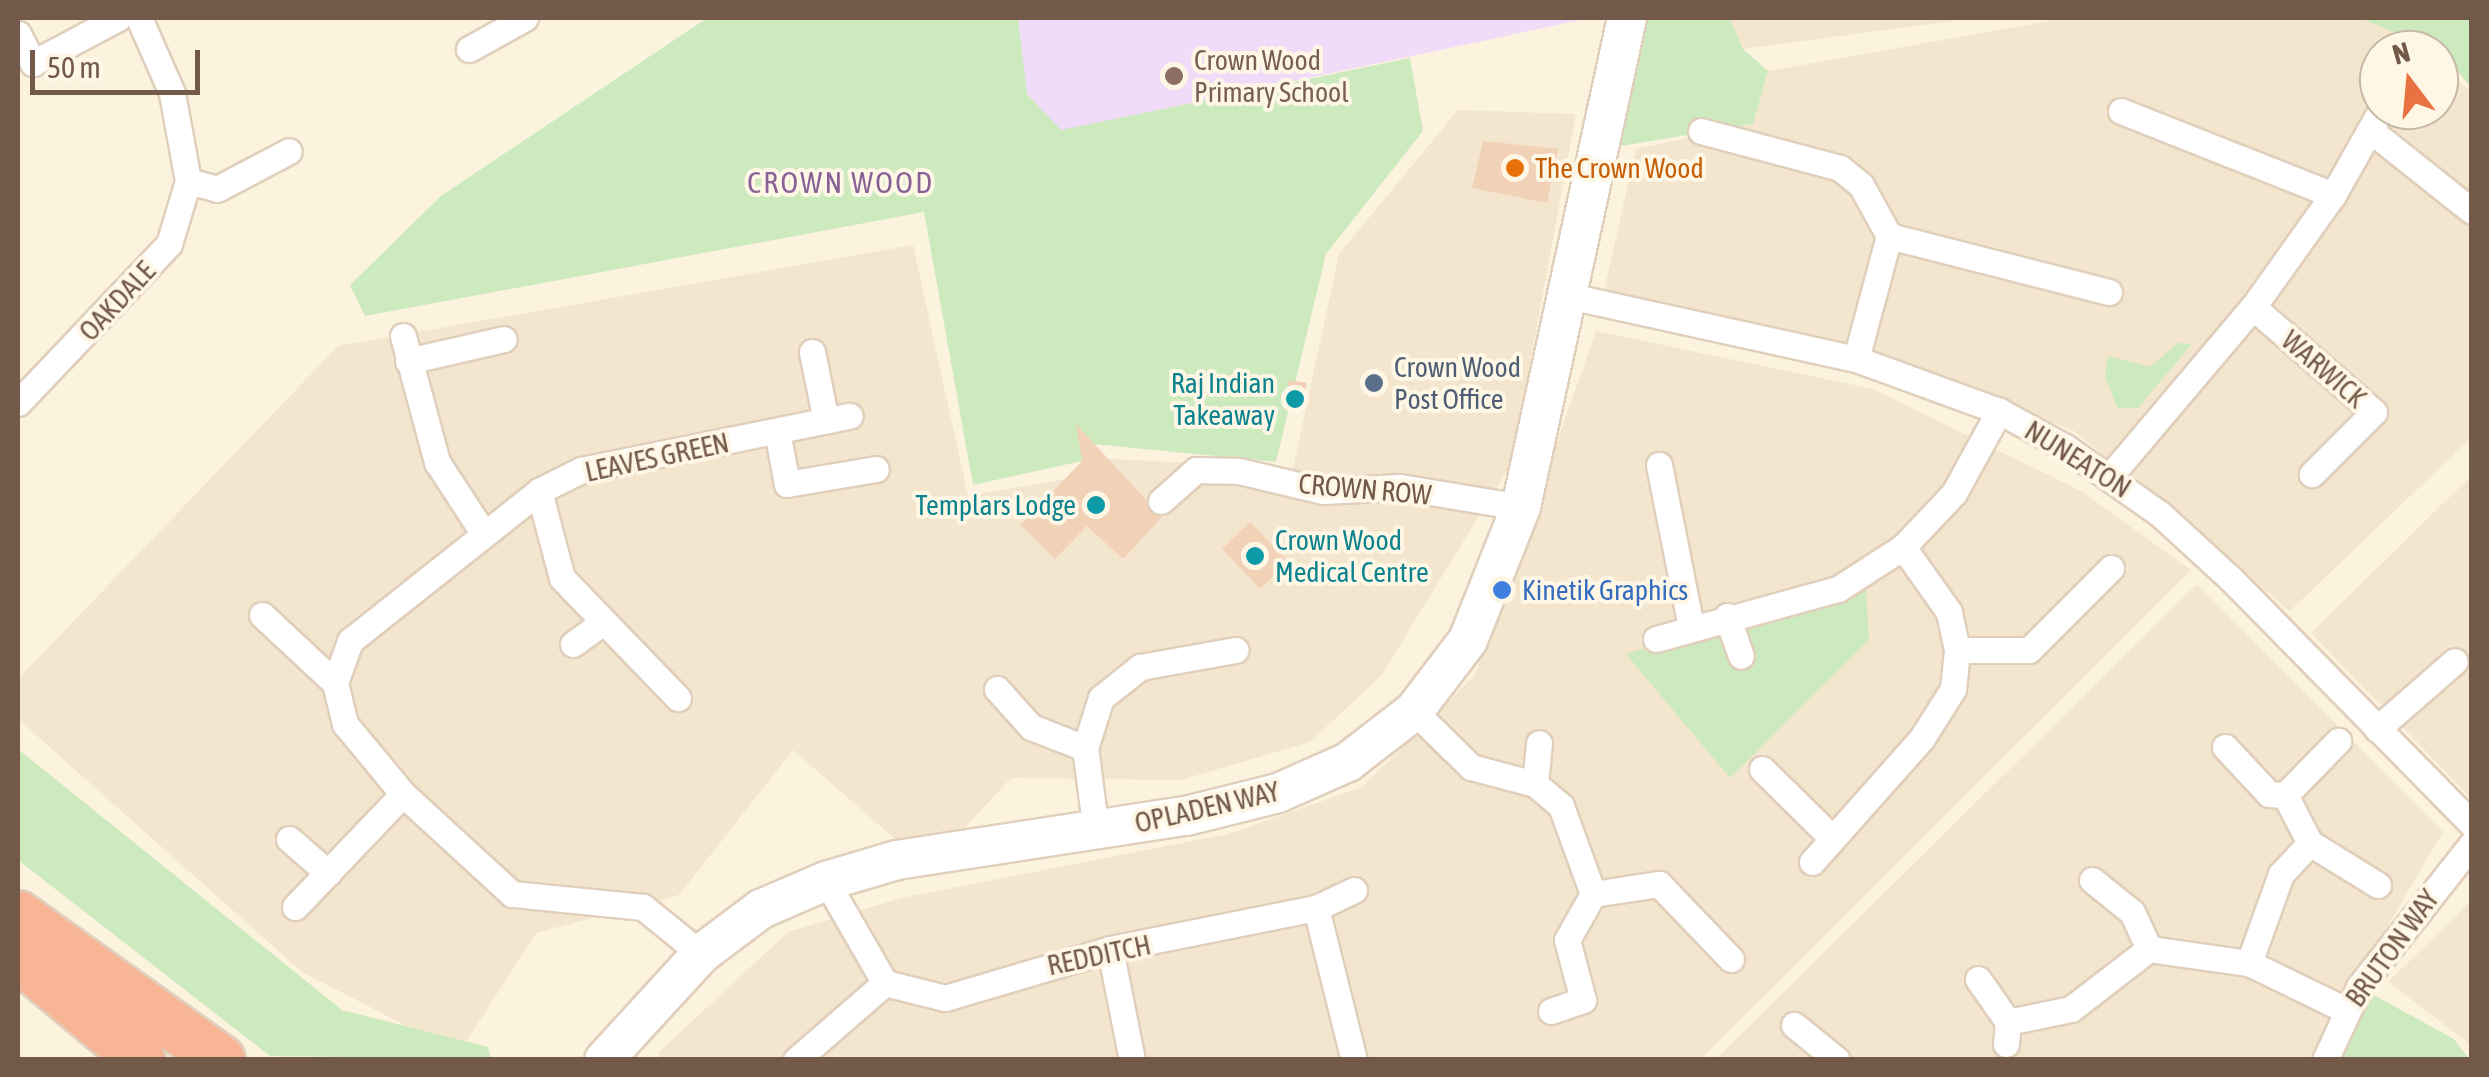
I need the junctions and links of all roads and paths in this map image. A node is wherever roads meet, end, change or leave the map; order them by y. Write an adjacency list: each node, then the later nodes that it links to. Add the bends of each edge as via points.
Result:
1 (118, 18): 5 (street, via 33,63)
2 (139, 18): 12 (street, OAKDALE, via 172,93)
3 (525, 18): 6 (street)
4 (1627, 18): 17 (street, OPLADEN WAY)
5 (18, 34)
6 (469, 49)
7 (2121, 111): 13 (street)
8 (1700, 130): 15 (street, via 1840,168 1862,185)
9 (2370, 130): 13 (street)
10 (2387, 130): 14 (street)
11 (289, 151): 12 (street, via 217,189)
12 (188, 182): 22 (street, OAKDALE, via 169,244)
13 (2333, 195): 18 (street)
14 (2472, 211)
15 (1888, 236): 16 (street); 21 (street)
16 (2109, 292)
17 (1568, 296): 21 (street, NUNEATON); 31 (street, OPLADEN WAY)
18 (2252, 308): 26 (street, WARWICK, via 2374,412); 27 (street)
19 (504, 338): 32 (street, via 406,348 437,462)
20 (812, 352): 24 (street, LEAVES GREEN, via 838,418)
21 (1856, 359): 23 (street, NUNEATON)
22 (18, 403)
23 (1999, 411): 27 (street, NUNEATON); 33 (street, via 1954,493)
24 (777, 431): 25 (street, via 787,484); 29 (street, LEAVES GREEN, via 581,470)
25 (876, 468)
26 (2312, 474)
27 (2110, 476): 49 (street, NUNEATON, via 2256,603)
28 (1668, 480): 38 (street)
29 (539, 491): 32 (street, LEAVES GREEN); 37 (street, via 562,578)
30 (1161, 502): 31 (street, CROWN ROW, via 1196,470 1323,491 1400,487)
31 (1521, 508): 48 (street, OPLADEN WAY, via 1468,640)
32 (482, 531): 45 (street, LEAVES GREEN, via 350,642)
33 (1903, 547): 36 (street, via 1838,589); 42 (street, via 1949,612)
34 (2110, 568): 42 (street, via 2029,650)
35 (262, 615): 45 (street)
36 (1727, 616): 38 (street); 43 (street)
37 (603, 622): 40 (street); 47 (street)
38 (1691, 628): 39 (street)
39 (1656, 639)
40 (573, 644)
41 (1235, 650): 53 (street, via 1140,668 1101,698)
42 (1957, 650): 60 (street, via 1953,689 1922,738)
43 (1740, 656)
44 (2455, 661): 49 (street)
45 (335, 683): 56 (street, via 345,724)
46 (997, 690): 53 (street, via 1031,727)
47 (678, 698)
48 (1414, 711): 55 (street, via 1471,767); 59 (street, OPLADEN WAY, via 1348,762 1278,793)
49 (2377, 729): 58 (street, NUNEATON)
50 (2338, 741): 57 (street)
51 (1539, 742): 55 (street)
52 (2225, 747): 57 (street, via 2269,794)
53 (1084, 748): 59 (street)
54 (1762, 769): 60 (street)
55 (1535, 784): 70 (street, via 1561,806)
56 (403, 794): 65 (street); 76 (street, via 512,894 643,906)
57 (2285, 796): 62 (street)
58 (2472, 824)
59 (1096, 831): 67 (street, OPLADEN WAY, via 897,860)
60 (1829, 835): 64 (street)
61 (289, 839): 65 (street)
62 (2310, 843): 68 (street); 79 (street, via 2282,874)
63 (2472, 844): 82 (street, BRUTON WAY)
64 (1812, 862)
65 (328, 873): 71 (street)
66 (2092, 880): 74 (street, via 2132,912)
67 (826, 881): 76 (street, OPLADEN WAY, via 761,909); 81 (street)
68 (2378, 885)
69 (1354, 890): 72 (street, REDDITCH)
70 (1594, 894): 78 (street, via 1659,884); 83 (street, via 1568,940 1583,1000)
71 (294, 907)
72 (1316, 908): 75 (street, REDDITCH); 90 (street)
73 (18, 915): 87 (highway)
74 (2149, 948): 79 (street); 80 (street, via 2070,1008 2007,1033)
75 (1110, 949): 81 (street, REDDITCH, via 945,998); 89 (street)
76 (701, 954): 85 (street, OPLADEN WAY)
77 (18, 957): 86 (highway)
78 (1731, 959)
79 (2249, 963): 82 (street)
80 (1978, 979)
81 (885, 983): 88 (street)
82 (2346, 1010): 92 (street, BRUTON WAY)
83 (1551, 1011)
84 (1794, 1024): 91 (street)
85 (609, 1057)
86 (140, 1060)
87 (221, 1060)
88 (796, 1060)
89 (1132, 1060)
90 (1354, 1060)
91 (1837, 1060)
92 (2325, 1060)

